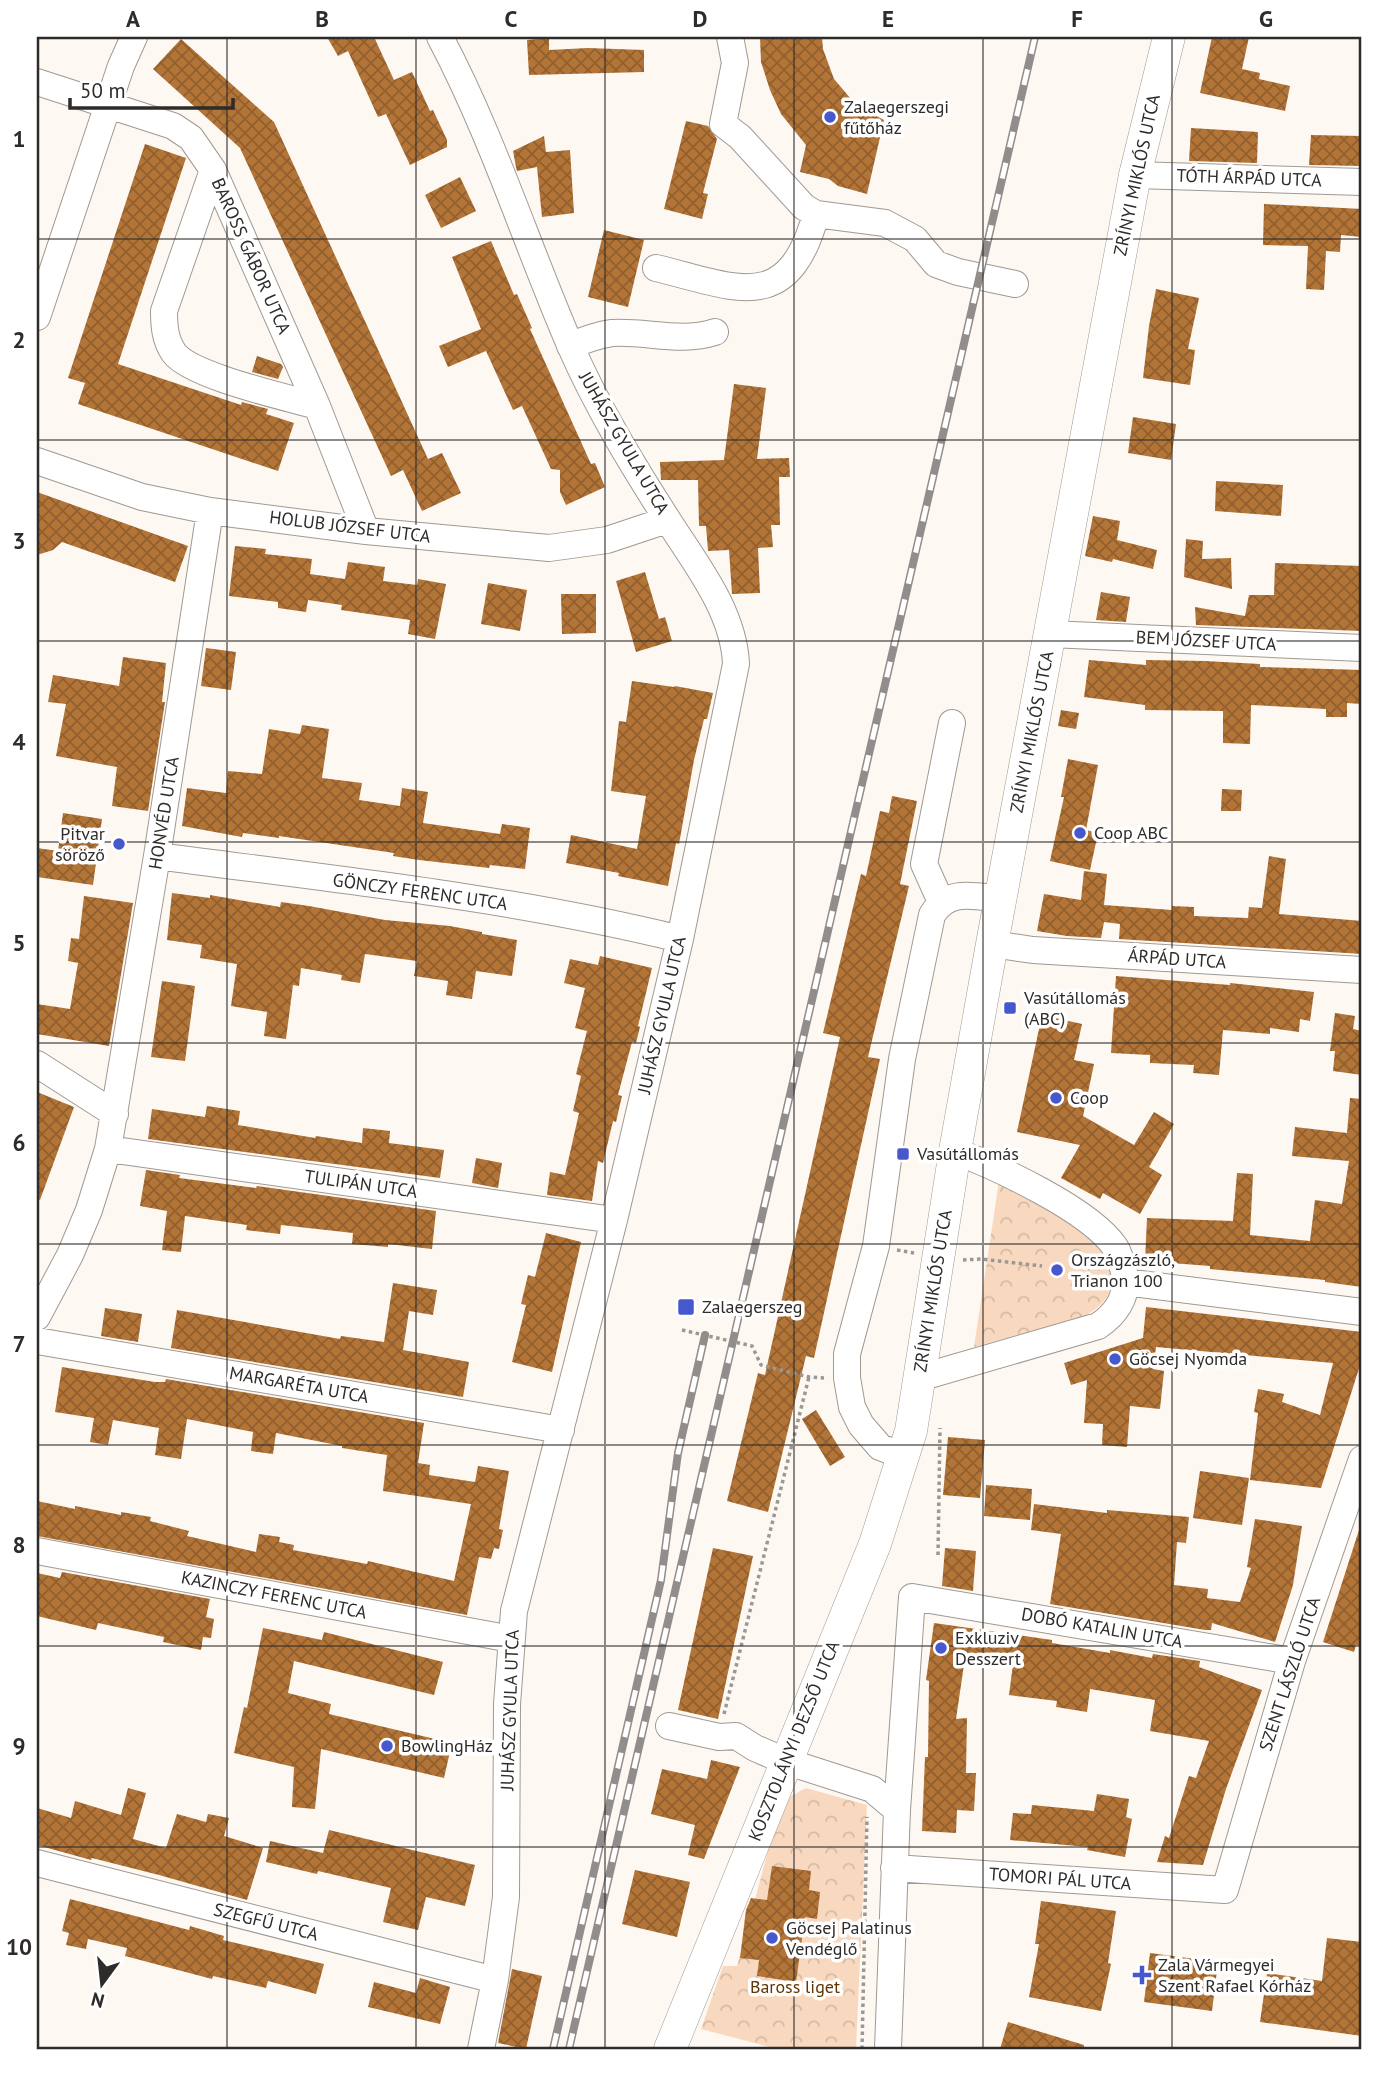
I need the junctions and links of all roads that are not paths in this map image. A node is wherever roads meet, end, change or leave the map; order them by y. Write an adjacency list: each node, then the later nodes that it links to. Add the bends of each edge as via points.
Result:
1 (134, 37): 6 (street)
2 (440, 37): 15 (street, JUHÁSZ GYULA UTCA, via 468,93)
3 (730, 37): 10 (street, via 735,63 723,124)
4 (1169, 37): 8 (main road, ZRÍNYI MIKLÓS UTCA)
5 (37, 82): 6 (street, BAROSS GÁBOR UTCA)
6 (108, 105): 7 (street, BAROSS GÁBOR UTCA, via 182,131); 13 (street)
7 (213, 170): 16 (street, BAROSS GÁBOR UTCA); 16 (street, via 164,311 168,340 175,354 200,371)
8 (1135, 175): 9 (street, TÓTH ÁRPÁD UTCA); 21 (main road, ZRÍNYI MIKLÓS UTCA)
9 (1362, 182)
10 (816, 214): 11 (street, via 795,264 786,274 757,288); 12 (street, via 885,223 915,239 936,264)
11 (656, 268)
12 (1015, 284)
13 (37, 317)
14 (715, 332): 15 (street, via 690,337 615,333)
15 (570, 346): 19 (street, JUHÁSZ GYULA UTCA)
16 (317, 406): 20 (street, BAROSS GÁBOR UTCA)
17 (37, 461): 18 (street, HOLUB JÓZSEF UTCA, via 142,497)
18 (210, 510): 20 (street, HOLUB JÓZSEF UTCA); 24 (street, HONVÉD UTCA)
19 (667, 520): 20 (street, HOLUB JÓZSEF UTCA, via 607,540 549,548); 27 (street, JUHÁSZ GYULA UTCA, via 728,622 736,664)
20 (366, 531)
21 (1050, 635): 22 (street, BEM JÓZSEF UTCA); 25 (main road, ZRÍNYI MIKLÓS UTCA)
22 (1362, 648)
23 (952, 723): 26 (street, via 924,864)
24 (157, 856): 27 (street, GÖNCZY FERENC UTCA, via 454,895); 31 (street, HONVÉD UTCA)
25 (1001, 899): 26 (street, via 959,895); 28 (main road, ZRÍNYI MIKLÓS UTCA)
26 (941, 902): 41 (street, via 932,915 925,942 902,1059 876,1246 847,1354 852,1407 861,1425 880,1447)
27 (680, 939): 34 (street, JUHÁSZ GYULA UTCA)
28 (992, 944): 29 (street, ÁRPÁD UTCA); 33 (main road, ZRÍNYI MIKLÓS UTCA)
29 (1362, 970)
30 (37, 1064): 31 (street)
31 (115, 1114): 32 (street, HONVÉD UTCA)
32 (108, 1149): 34 (street, TULIPÁN UTCA); 37 (street, HONVÉD UTCA, via 70,1255)
33 (955, 1151): 35 (street, via 994,1166 1087,1219 1116,1249); 39 (main road, ZRÍNYI MIKLÓS UTCA)
34 (614, 1220): 40 (street, JUHÁSZ GYULA UTCA)
35 (1125, 1282): 36 (street); 39 (street, via 1115,1311 1098,1326)
36 (1362, 1312)
37 (37, 1317)
38 (37, 1341): 40 (street, MARGARÉTA UTCA)
39 (919, 1378): 41 (main road, ZRÍNYI MIKLÓS UTCA)
40 (561, 1430): 44 (street, JUHÁSZ GYULA UTCA, via 514,1611)
41 (918, 1437): 47 (main road, KOSZTOLÁNYI DEZSŐ UTCA)
42 (1362, 1459): 45 (street, SZENT LÁSZLÓ UTCA)
43 (37, 1551): 44 (street, KAZINCZY FERENC UTCA)
44 (511, 1639): 52 (street, JUHÁSZ GYULA UTCA, via 506,1897)
45 (1292, 1661): 48 (street, DOBÓ KATALIN UTCA, via 912,1597); 51 (street, SZENT LÁSZLÓ UTCA)
46 (669, 1726): 47 (street, via 736,1736)
47 (785, 1761): 48 (street, via 872,1789); 53 (main road, KOSZTOLÁNYI DEZSŐ UTCA)
48 (897, 1810): 50 (street)
49 (37, 1863): 52 (street, SZEGFŰ UTCA)
50 (894, 1868): 51 (street, TOMORI PÁL UTCA); 55 (street)
51 (1225, 1890)
52 (495, 1980): 54 (street, JUHÁSZ GYULA UTCA)
53 (674, 2048)
54 (481, 2049)
55 (888, 2049)

